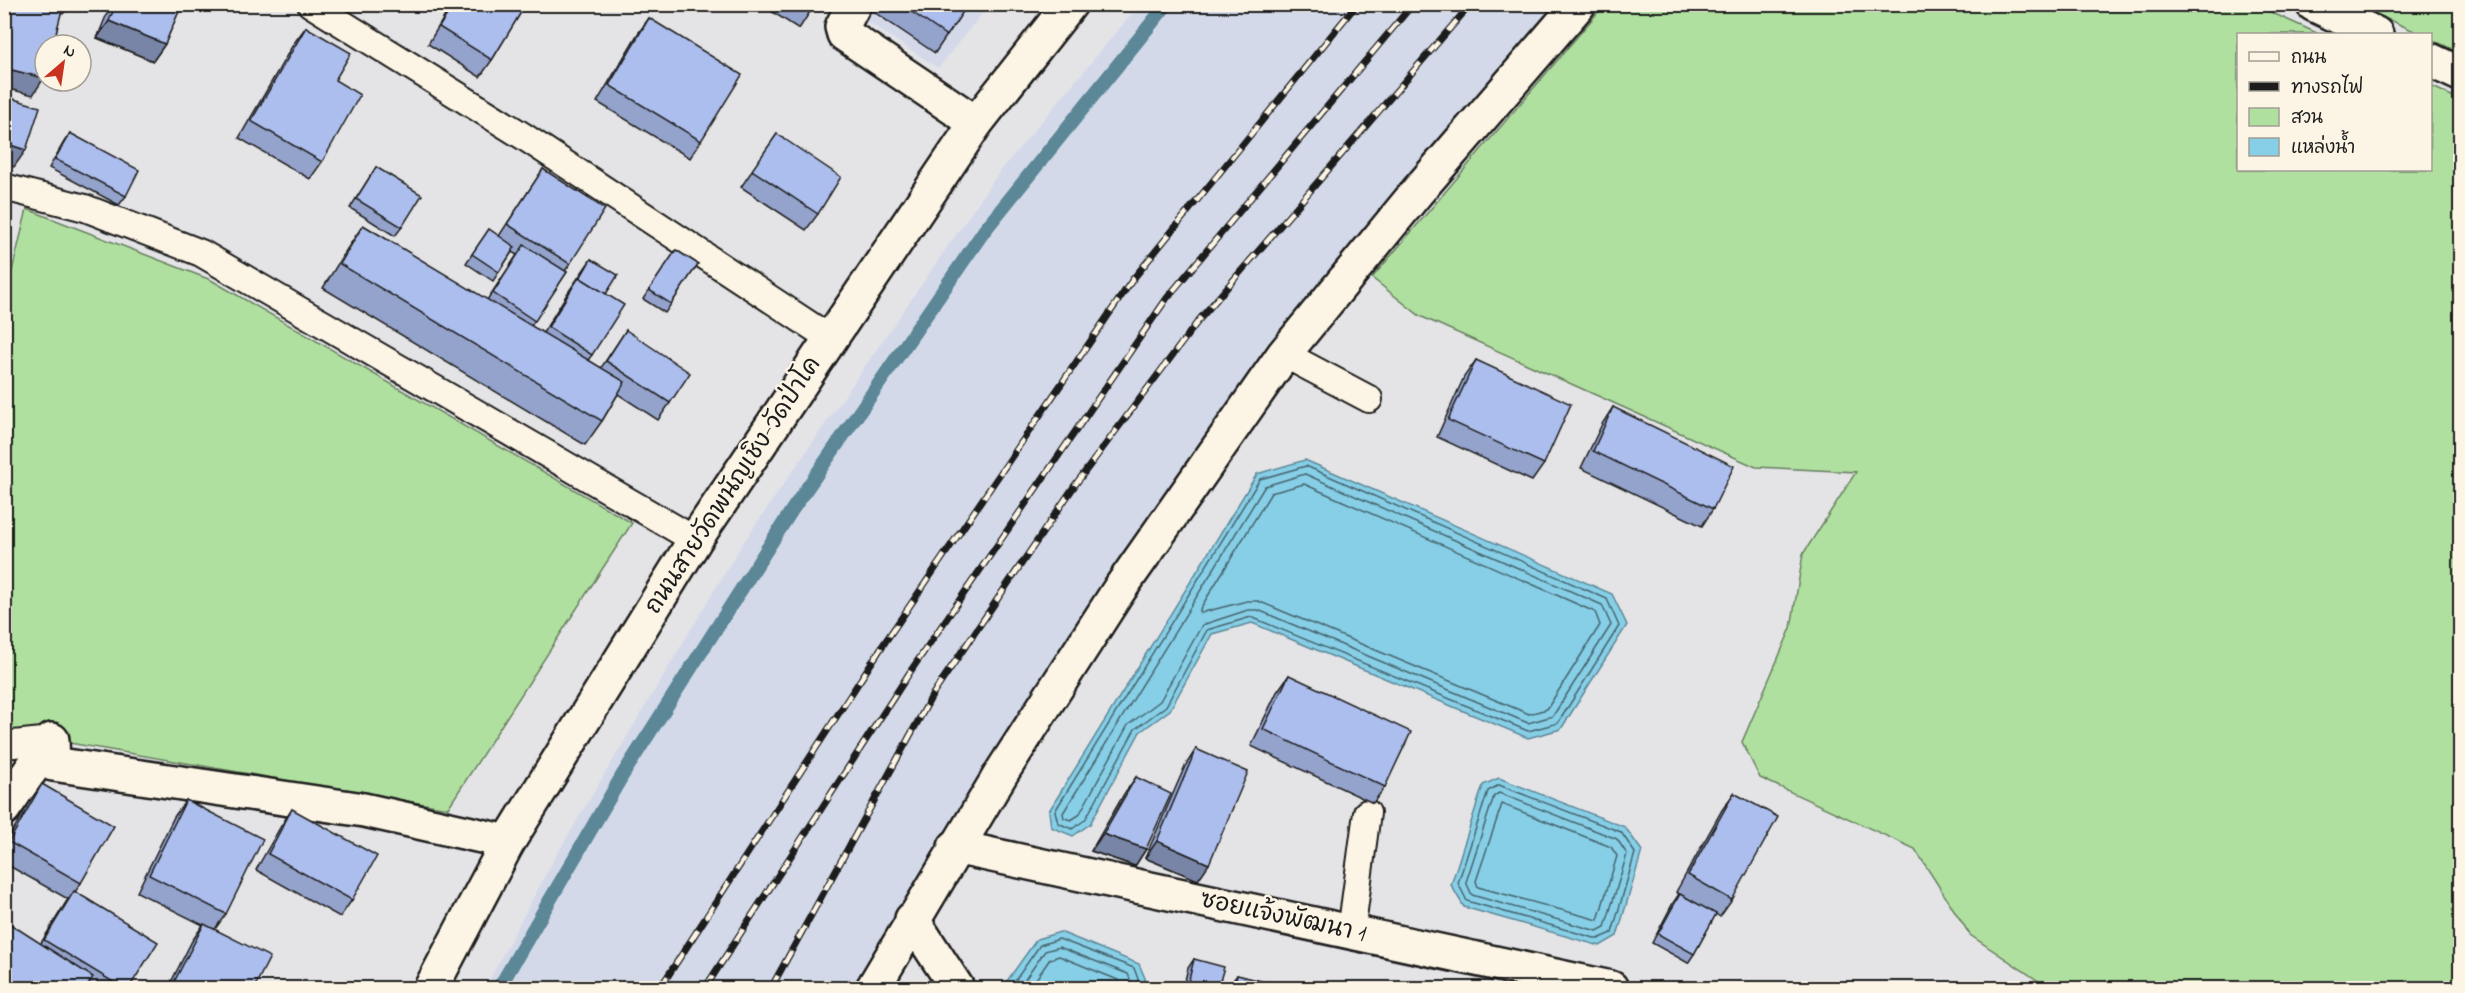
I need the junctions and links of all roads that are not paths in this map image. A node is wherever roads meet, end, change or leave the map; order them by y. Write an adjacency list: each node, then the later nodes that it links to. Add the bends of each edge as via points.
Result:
1 (311, 4): 11 (lane, via 523,136)
2 (854, 4): 9 (street, via 842,27 844,34)
3 (1071, 4): 9 (street, ถนนสายวัดพนัญเชิง-วัดป่าโค)
4 (1579, 4): 12 (street)
5 (2313, 4): 6 (street)
6 (2374, 33)
7 (2432, 61): 8 (street)
8 (2460, 74)
9 (975, 123): 11 (street, ถนนสายวัดพนัญเชิง-วัดป่าโค)
10 (4, 187): 14 (lane, via 86,208 201,253)
11 (831, 339): 14 (street, ถนนสายวัดพนัญเชิง-วัดป่าโค)
12 (1284, 354): 13 (lane); 20 (street, via 1119,590)
13 (1369, 399)
14 (695, 540): 19 (street, ถนนสายวัดพนัญเชิง-วัดป่าโค)
15 (52, 740): 16 (lane); 17 (street); 19 (street, via 53,764 364,810)
16 (4, 745)
17 (4, 808)
18 (1367, 813): 22 (lane)
19 (508, 842): 23 (street, ถนนสายวัดพนัญเชิง-วัดป่าโค)
20 (955, 847): 21 (street); 22 (street, ซอยแจ้งพัฒนา 1)
21 (912, 919): 24 (street); 25 (street)
22 (1351, 932): 26 (street, ซอยแจ้งพัฒนา 1)
23 (431, 988)
24 (873, 988)
25 (957, 988)
26 (1611, 988)

